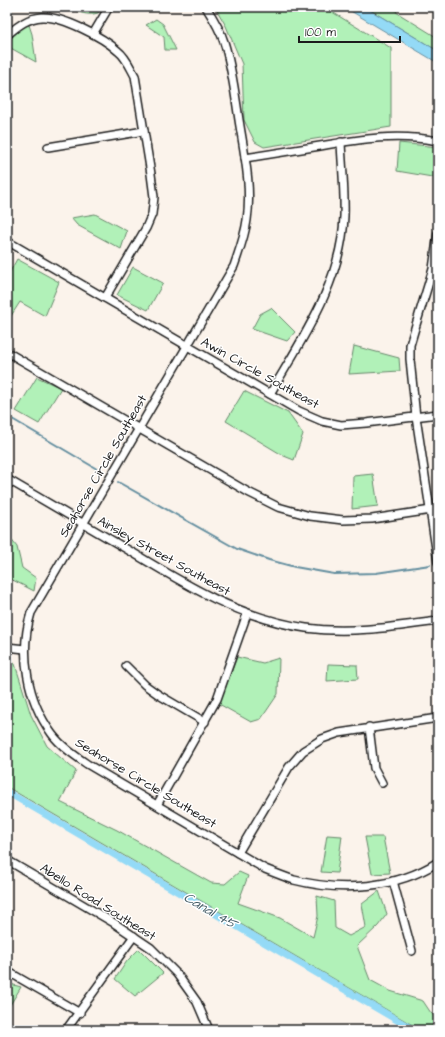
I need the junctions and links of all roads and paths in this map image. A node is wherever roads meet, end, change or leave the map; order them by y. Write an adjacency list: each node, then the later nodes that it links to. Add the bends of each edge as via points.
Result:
1 (109, 7): 3 (street)
2 (206, 7): 9 (street, Seahorse Circle Southeast, via 216,22 224,42)
3 (93, 34): 4 (street, via 68,22 43,17 24,22); 5 (street, via 118,51 129,64 135,76)
4 (7, 35)
5 (144, 131): 8 (street); 12 (street, via 154,197 152,214)
6 (438, 141): 7 (street, via 419,137 389,136)
7 (341, 142): 9 (street); 15 (street, via 344,216 340,249 327,290 316,314)
8 (48, 147)
9 (244, 158): 13 (street, Seahorse Circle Southeast, via 249,194 248,220 242,246 234,266)
10 (438, 233): 17 (street, via 433,269 410,345)
11 (7, 241): 12 (street, Awin Circle Southeast)
12 (105, 298): 13 (street, Awin Circle Southeast)
13 (187, 346): 15 (street, Awin Circle Southeast); 18 (street, Seahorse Circle Southeast)
14 (7, 352): 18 (street)
15 (270, 394): 17 (street, Awin Circle Southeast, via 322,421 341,424)
16 (438, 414): 17 (street, Awin Circle Southeast)
17 (416, 417): 20 (street)
18 (139, 428): 20 (street, via 248,492 291,511 344,520 372,519); 21 (street, Seahorse Circle Southeast)
19 (7, 479): 21 (street, Ainsley Street Southeast)
20 (434, 509): 22 (street)
21 (83, 524): 23 (street, Ainsley Street Southeast, via 197,591); 26 (street, Seahorse Circle Southeast, via 31,613 26,629)
22 (438, 562)
23 (247, 614): 24 (street, Ainsley Street Southeast, via 306,628 348,630 384,629); 29 (street, via 217,698)
24 (438, 621)
25 (7, 648): 26 (street)
26 (25, 648): 32 (street, Seahorse Circle Southeast, via 35,704 52,734 68,751 87,764)
27 (126, 666): 29 (street, via 159,695)
28 (438, 718): 30 (street)
29 (205, 722): 32 (street)
30 (369, 727): 31 (street, via 374,768); 33 (street, via 322,739 304,751 289,767)
31 (382, 783)
32 (157, 805): 33 (street, Seahorse Circle Southeast)
33 (238, 853): 36 (street, Seahorse Circle Southeast, via 265,869 319,885 369,886)
34 (7, 860): 37 (street, Abello Road Southeast)
35 (438, 862): 36 (street, Seahorse Circle Southeast)
36 (393, 882): 38 (street)
37 (134, 936): 40 (street); 42 (street, Abello Road Southeast, via 151,948 177,974 197,1002)
38 (412, 951)
39 (7, 971): 40 (street)
40 (80, 1013): 41 (street)
41 (66, 1030)
42 (209, 1030)

